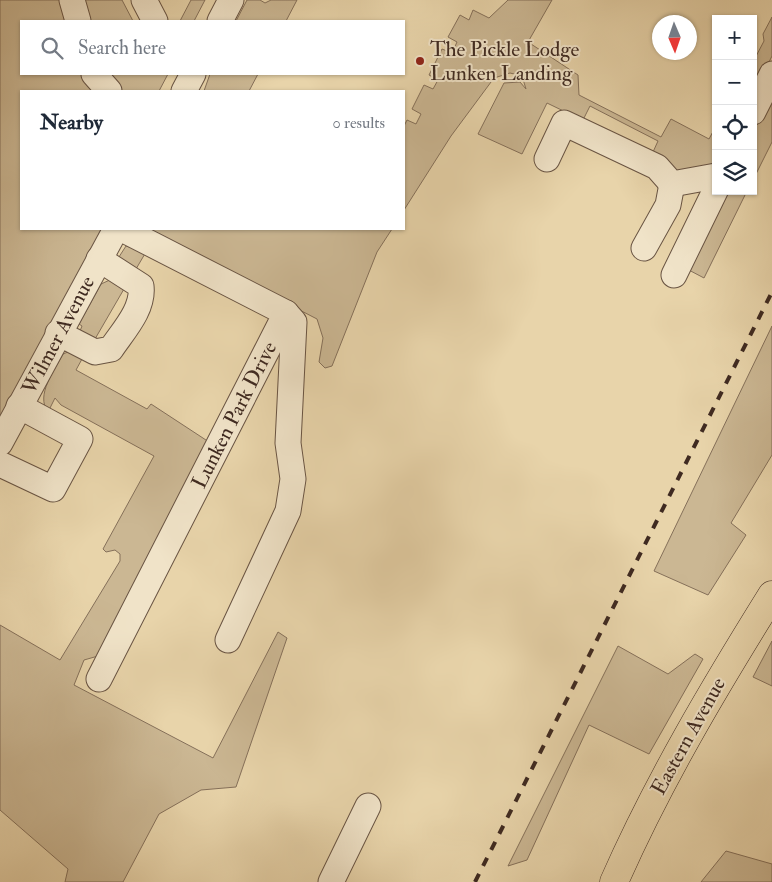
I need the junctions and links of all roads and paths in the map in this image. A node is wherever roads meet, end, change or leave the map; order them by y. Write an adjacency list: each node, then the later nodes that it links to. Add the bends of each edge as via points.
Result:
1 (72, 0): 4 (street)
2 (144, 0): 5 (street)
3 (231, 0): 6 (street)
4 (78, 20)
5 (154, 20)
6 (221, 20)
7 (772, 74): 12 (street)
8 (95, 75): 10 (street)
9 (192, 75): 11 (street)
10 (108, 90)
11 (185, 90)
12 (756, 105)
13 (547, 159): 15 (street, via 564,123 657,167)
14 (712, 177): 15 (street)
15 (672, 184): 19 (street, via 668,205)
16 (713, 195): 21 (street)
17 (115, 230): 20 (street, Wilmer Avenue)
18 (124, 230): 22 (street)
19 (644, 248)
20 (99, 259): 23 (street, Wilmer Avenue); 23 (street, via 141,286 140,304 111,349 94,352)
21 (674, 275)
22 (286, 313): 28 (street, via 294,322 288,443 292,479 288,511); 29 (street, Lunken Park Drive)
23 (58, 333): 24 (street, Wilmer Avenue)
24 (19, 406): 25 (street, Wilmer Avenue); 26 (street, via 80,439 53,489)
25 (0, 443)
26 (0, 464)
27 (772, 595): 32 (main road, Eastern Avenue, via 709,696 667,772)
28 (228, 640)
29 (99, 680)
30 (368, 806): 31 (street)
31 (331, 882)
32 (614, 882)

